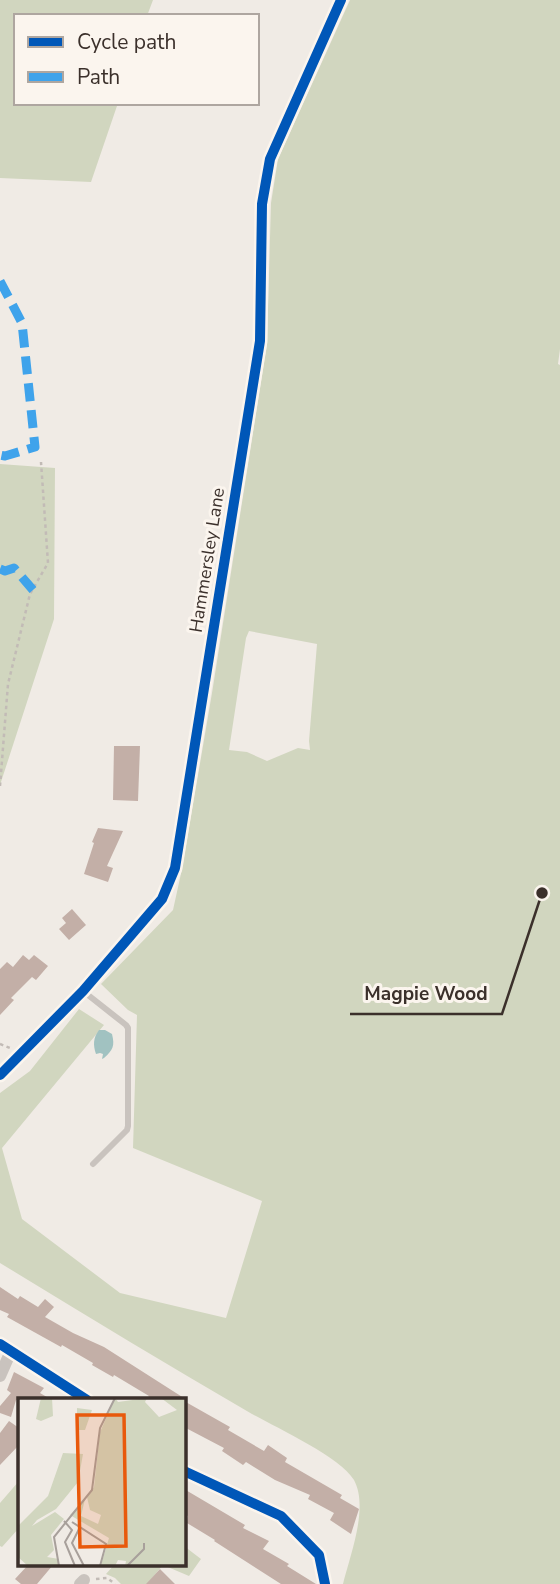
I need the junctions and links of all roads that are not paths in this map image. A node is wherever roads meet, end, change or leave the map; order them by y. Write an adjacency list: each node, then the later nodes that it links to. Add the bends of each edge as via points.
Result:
1 (341, 0): 2 (street, Hammersley Lane, via 270,159 262,204 260,341 175,868 162,899)
2 (83, 991): 3 (street, Hammersley Lane); 4 (lane, via 128,1028 127,1130)
3 (0, 1075)
4 (93, 1164)
5 (6, 1347): 6 (street); 7 (street)
6 (0, 1376)
7 (84, 1398)
8 (186, 1472): 9 (street, via 281,1516 319,1555)
9 (325, 1584)

